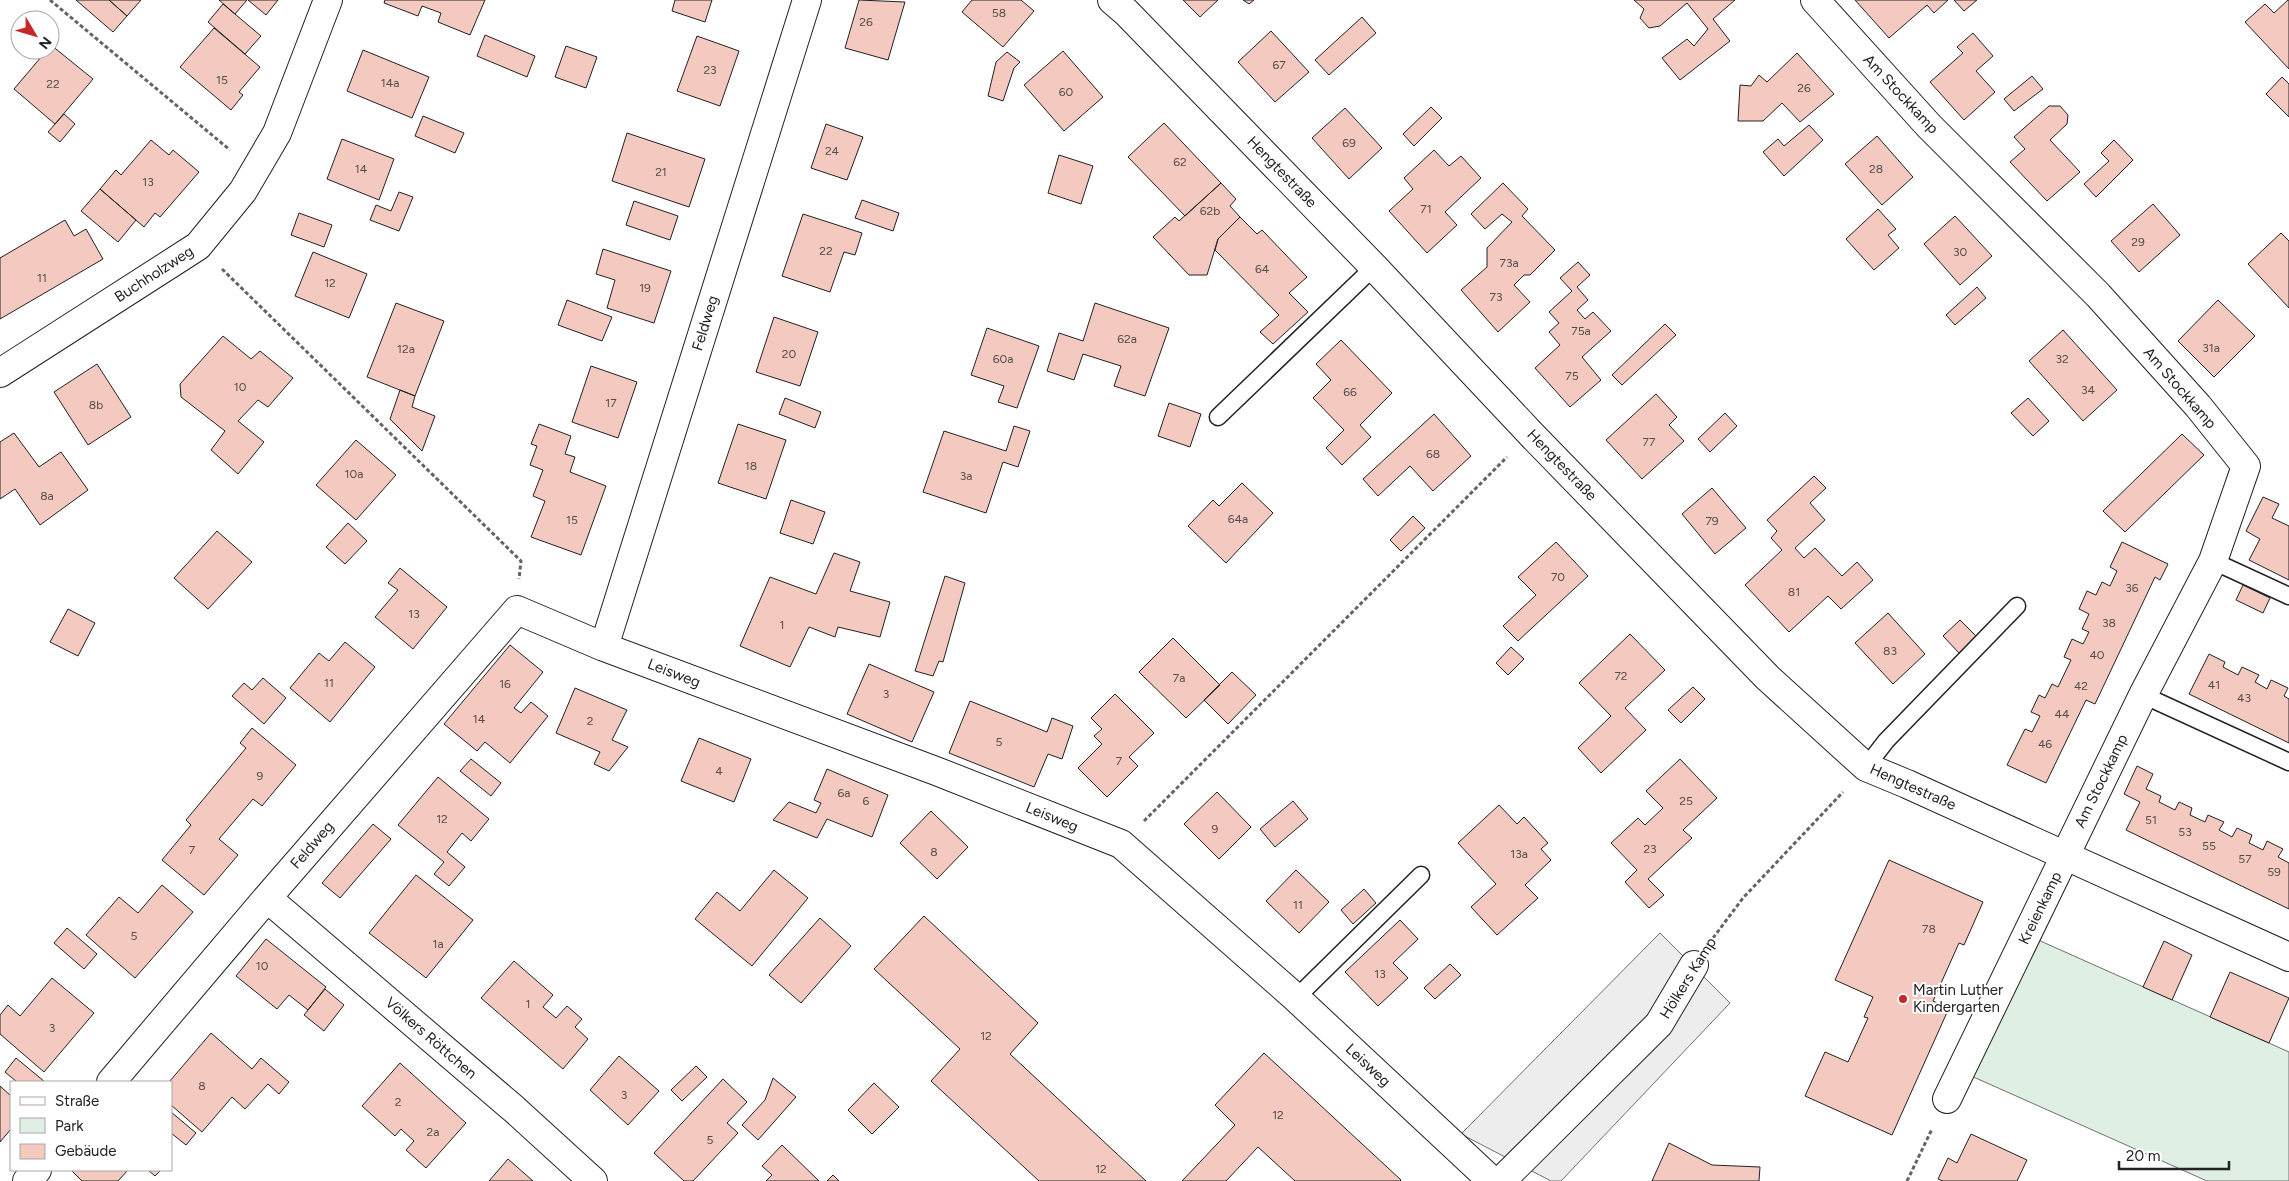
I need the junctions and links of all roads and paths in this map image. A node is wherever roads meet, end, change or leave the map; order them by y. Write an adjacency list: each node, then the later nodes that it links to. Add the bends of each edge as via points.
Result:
1 (50, 0): 6 (path)
2 (328, 0): 6 (street, Buchholzweg, via 277,133)
3 (807, 0): 16 (street, Feldweg)
4 (1112, 0): 8 (street, Hengtestraße)
5 (1815, 0): 12 (street, Am Stockkamp, via 1929,126 2098,295 2198,406 2246,466)
6 (255, 171): 7 (street, Buchholzweg, via 243,191)
7 (198, 246): 9 (street, Buchholzweg); 15 (path, via 521,561)
8 (1374, 267): 10 (lane); 11 (street, Hengtestraße)
9 (0, 373)
10 (1218, 417)
11 (1530, 434): 19 (street, Hengtestraße, via 1768,678); 20 (path)
12 (2213, 561): 13 (lane); 17 (street, Am Stockkamp)
13 (2289, 596)
14 (2017, 606): 19 (lane, via 1886,741)
15 (516, 610): 16 (street, Leisweg); 23 (street, Feldweg)
16 (604, 647): 20 (street, Leisweg)
17 (2142, 695): 18 (lane); 21 (street, Am Stockkamp)
18 (2289, 762)
19 (1866, 767): 21 (street, Hengtestraße); 25 (path, Hölkers Kamp, via 1743,898)
20 (1121, 844): 26 (street, Leisweg)
21 (2065, 856): 24 (street, Kreienkamp); 28 (street, Kreienkamp)
22 (1421, 876): 26 (lane)
23 (267, 898): 27 (street, Feldweg); 31 (street, Völkers Röttchen, via 514,1109)
24 (2289, 957)
25 (1694, 965): 33 (street, Hölkers Kamp, via 1659,1024)
26 (1296, 998): 32 (street, Leisweg)
27 (112, 1081)
28 (1947, 1099): 34 (path)
29 (36, 1171): 30 (street)
30 (27, 1181)
31 (592, 1181)
32 (1492, 1181)
33 (1502, 1181)
34 (1907, 1181)

